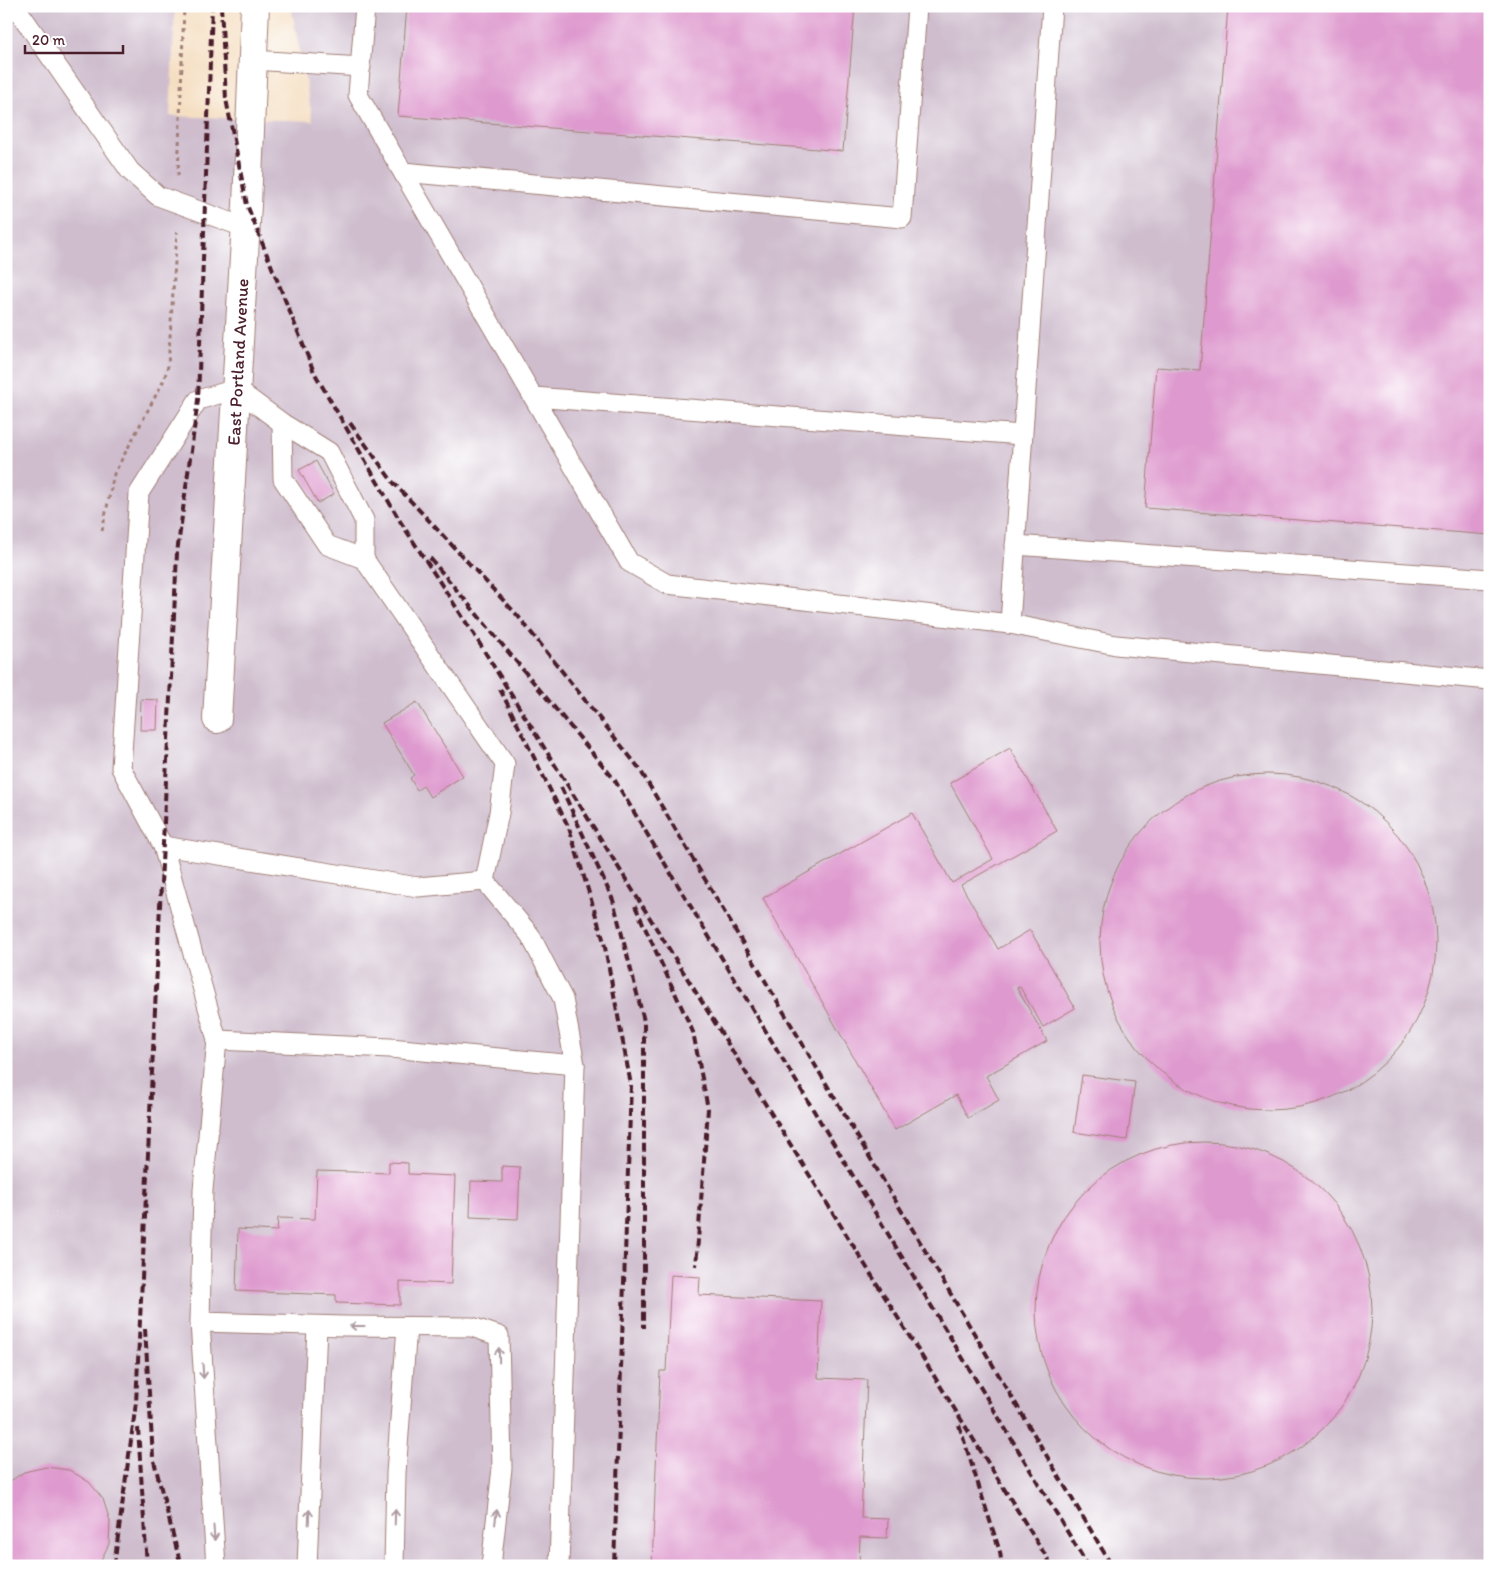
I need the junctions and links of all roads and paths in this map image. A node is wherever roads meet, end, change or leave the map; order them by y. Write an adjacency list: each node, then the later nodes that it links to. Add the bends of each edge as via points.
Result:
1 (15, 6): 11 (lane, via 130,171 158,196)
2 (184, 6): 9 (path)
3 (255, 6): 7 (street, East Portland Avenue)
4 (365, 6): 8 (lane)
5 (917, 6): 10 (lane, via 902,218)
6 (1052, 6): 16 (lane)
7 (253, 60): 8 (lane); 11 (street, East Portland Avenue)
8 (360, 67): 10 (lane, via 358,95)
9 (179, 136)
10 (403, 172): 14 (lane)
11 (246, 228): 13 (street, East Portland Avenue)
12 (176, 250): 17 (path, via 168,366 164,380 114,474)
13 (236, 389): 15 (lane); 23 (street, East Portland Avenue); 24 (lane, via 198,400 139,493 121,768)
14 (534, 397): 16 (lane); 21 (lane, via 629,562 667,584)
15 (282, 423): 19 (lane, via 329,452 364,520); 19 (lane, via 283,479 327,545)
16 (1022, 435): 18 (lane)
17 (102, 531)
18 (1015, 545): 20 (lane); 21 (lane)
19 (364, 558): 25 (lane, via 505,764)
20 (1490, 579)
21 (1010, 624): 22 (lane, via 1116,645)
22 (1490, 680)
23 (217, 718)
24 (163, 846): 25 (lane, via 418,887); 26 (lane)
25 (485, 881): 27 (lane, via 530,935 563,999)
26 (217, 1040): 27 (lane, via 390,1048); 28 (lane, via 203,1190)
27 (575, 1065): 35 (lane)
28 (200, 1322): 29 (lane); 31 (lane, one-way to 31)
29 (317, 1326): 30 (lane, one-way to 29); 32 (lane, one-way to 29)
30 (407, 1327): 33 (lane, one-way to 30, via 396,1473); 34 (lane, one-way to 30, via 502,1468 499,1336 472,1327)
31 (216, 1566)
32 (307, 1566)
33 (394, 1566)
34 (491, 1566)
35 (559, 1566)

